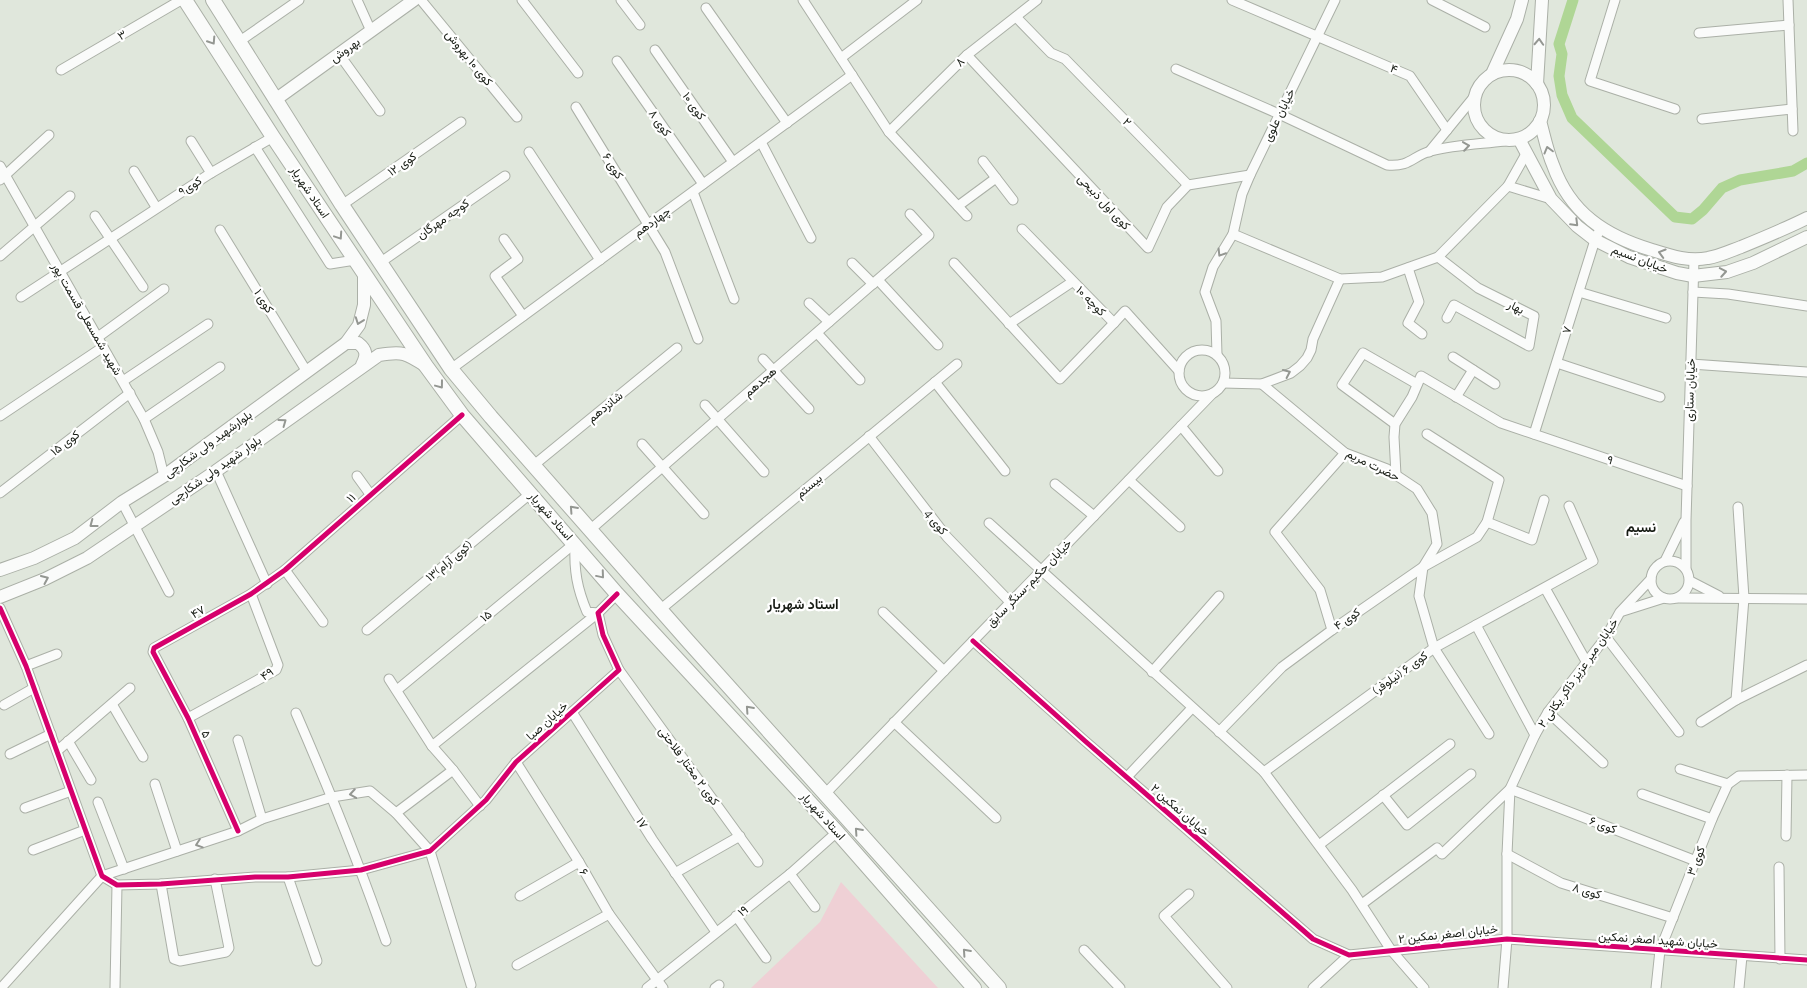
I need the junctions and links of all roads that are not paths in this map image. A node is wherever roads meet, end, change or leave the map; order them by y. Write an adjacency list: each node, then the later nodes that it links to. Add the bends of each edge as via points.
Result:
1 (181, 0): 34 (street, ۳)
2 (185, 0): 56 (main road, استاد شهریار, one-way to 56)
3 (300, 0): 28 (street)
4 (357, 0): 25 (street)
5 (414, 0): 25 (main road, بهروش)
6 (422, 0): 47 (street, کوی ۱۰ بهروش)
7 (522, 0): 36 (street)
8 (621, 0): 22 (street)
9 (804, 0): 32 (street)
10 (917, 0): 32 (street)
11 (1037, 0): 21 (street, ۸)
12 (1232, 0): 27 (street)
13 (1335, 0): 27 (street, خیابان علوی)
14 (1432, 0): 24 (street)
15 (1522, 0): 37 (main road, via 1517,19)
16 (1542, 0): 39 (main road, one-way to 16)
17 (1615, 0): 43 (street, via 1590,81)
18 (1788, 0): 23 (street)
19 (215, 1): 28 (main road, استاد شهریار)
20 (706, 8): 51 (street)
21 (1016, 16): 31 (street, ۸); 75 (street, ۲, via 1051,53 1065,59)
22 (640, 25)
23 (1789, 25): 26 (street); 44 (street)
24 (1485, 27)
25 (371, 31): 30 (main road, بهروش)
26 (1699, 33)
27 (1318, 36): 46 (street, خیابان علوی); 52 (street, ۴, via 1410,76)
28 (240, 41): 41 (main road, استاد شهریار)
29 (656, 50): 66 (street, کوی ۱۰)
30 (339, 54): 41 (main road, بهروش); 45 (street)
31 (967, 55): 54 (street, ۸); 75 (street, کوی اول ذبیحی, via 1148,248 1167,207)
32 (840, 58): 38 (street)
33 (617, 61): 74 (street, کوی ۸)
34 (61, 70)
35 (1176, 70): 46 (street)
36 (578, 72)
37 (1492, 74): 39 (main road, via 1516,71); 40 (main road, via 1480,84)
38 (852, 75): 51 (street, چهاردهم); 54 (street)
39 (1536, 84): 49 (main road, via 1544,108)
40 (1474, 97): 52 (street); 58 (main road, via 1474,112 1479,126 1490,136)
41 (275, 100): 81 (main road, استاد شهریار)
42 (576, 107): 89 (street, کوی ۶)
43 (1675, 109)
44 (1792, 109): 48 (street); 53 (street)
45 (380, 111)
46 (1280, 114): 63 (street, via 1387,166 1408,163); 70 (street, خیابان علوی)
47 (517, 116)
48 (1702, 119)
49 (1540, 121): 57 (main road, via 1532,132); 91 (main road, خیابان نسیم, one-way to 49, via 1590,221 1571,199 1553,166)
50 (462, 122): 81 (street, کوی ۱۲)
51 (786, 123): 60 (street, چهاردهم)
52 (1447, 130): 63 (street)
53 (1793, 131)
54 (889, 132): 82 (street)
55 (49, 135): 72 (street)
56 (274, 137): 61 (street, کوی۹); 85 (main road, استاد شهریار)
57 (1519, 139): 58 (main road); 64 (main road, خیابان نسیم)
58 (1504, 141): 63 (street, one-way to 58)
59 (191, 142): 69 (street)
60 (761, 142): 66 (street, چهاردهم); 96 (street)
61 (255, 146): 69 (street, کوی۹); 102 (street, via 330,264)
62 (529, 152): 103 (street)
63 (1429, 152)
64 (1526, 154): 76 (street); 79 (main road, خیابان نسیم)
65 (983, 161): 73 (street)
66 (733, 162): 74 (street, چهاردهم)
67 (0, 166): 72 (street, شهید شمسعلی قسمت پور)
68 (134, 171): 83 (street)
69 (211, 173): 83 (street, کوی۹)
70 (1250, 175): 75 (street); 94 (street, خیابان علوی)
71 (505, 176): 105 (street, کوچه مهرگان)
72 (3, 178): 90 (street, شهید شمسعلی قسمت پور)
73 (996, 178): 80 (street); 82 (street)
74 (703, 184): 77 (street, چهاردهم)
75 (1188, 185)
76 (1508, 186): 79 (street); 101 (street)
77 (693, 192): 89 (street, چهاردهم); 120 (street)
78 (70, 196): 90 (street)
79 (1552, 199): 99 (main road, خیابان نسیم, one-way to 99)
80 (1013, 200)
81 (342, 205): 85 (main road); 105 (main road, استاد شهریار)
82 (958, 206): 87 (street)
83 (156, 208): 98 (street, کوی۹)
84 (910, 214): 113 (street, هجدهم, via 929,235)
85 (325, 215): 102 (main road, استاد شهریار, one-way to 102)
86 (95, 216): 98 (street)
87 (967, 216)
88 (1807, 218): 104 (main road, خیابان نسیم, via 1723,254)
89 (649, 224): 103 (street, چهاردهم); 133 (street, via 665,252)
90 (34, 226): 100 (street); 109 (street, شهید شمسعلی قسمت پور)
91 (1601, 227): 99 (street, ۷); 104 (main road, خیابان نسیم, one-way to 91, via 1637,246)
92 (1022, 229): 114 (street, کوچه ۱۰)
93 (220, 230): 151 (street, کوی ۱)
94 (1233, 234): 112 (street); 138 (street, خیابان علوی, one-way to 138, via 1213,267 1205,292 1216,322)
95 (1807, 237): 111 (main road, خیابان نسیم, one-way to 95, via 1753,264)
96 (810, 238)
97 (504, 239): 123 (street, via 518,260 495,276)
98 (110, 240): 109 (street, کوی۹); 115 (street)
99 (1595, 240): 111 (main road, خیابان نسیم, via 1629,257); 117 (street, ۷)
100 (0, 256)
101 (1438, 257): 108 (street); 124 (street, بهار, via 1478,288 1534,316 1529,346 1454,305)
102 (355, 260): 110 (main road, استاد شهریار)
103 (600, 260): 123 (street, چهاردهم)
104 (1694, 260): 111 (street, خیابان ستاری)
105 (381, 262): 147 (main road, استاد شهریار)
106 (852, 263): 113 (street)
107 (954, 263): 129 (street)
108 (1408, 268): 112 (street, via 1382,277); 131 (street, via 1418,302 1408,324)
109 (60, 271): 119 (street, کوی۹); 132 (street, شهید شمسعلی قسمت پور)
110 (364, 273): 134 (main road, بلوارشهید ولی شکارچی, one-way to 134, via 364,305 359,325); 145 (main road, استاد شهریار)
111 (1694, 276): 118 (street, خیابان ستاری)
112 (1340, 279): 157 (street, one-way to 112, via 1290,373 1307,358 1312,339)
113 (876, 282): 126 (street, هجدهم); 135 (street)
114 (1072, 282): 127 (street, کوچه ۱۰); 129 (street)
115 (143, 287)
116 (164, 289): 132 (street)
117 (1579, 292): 125 (street); 141 (street, ۷)
118 (1693, 292): 122 (street); 143 (street, خیابان ستاری)
119 (21, 297)
120 (734, 299)
121 (809, 303): 126 (street)
122 (1807, 306)
123 (523, 316): 147 (street, چهاردهم)
124 (1447, 318)
125 (1666, 318)
126 (829, 322): 130 (street, هجدهم)
127 (1114, 323): 129 (street, via 1060,379); 150 (street, کوچه ۱۰, via 1125,311)
128 (208, 324): 154 (street)
129 (1009, 324)
130 (817, 333): 148 (street, هجدهم); 153 (street)
131 (1422, 334)
132 (98, 337): 136 (street, شهید شمسعلی قسمت پور)
133 (698, 340)
134 (346, 343): 144 (main road, via 358,343 364,349 366,356); 151 (main road, بلوارشهید ولی شکارچی)
135 (938, 346)
136 (103, 347): 154 (street, شهید شمسعلی قسمت پور); 167 (street)
137 (677, 348): 177 (street, شانزدهم)
138 (1217, 355): 150 (street, via 1204,350 1190,353); 156 (street, via 1225,368)
139 (1453, 357): 149 (street)
140 (763, 359): 148 (street)
141 (1557, 363): 163 (street); 173 (street, ۷)
142 (957, 364): 155 (street, بیستم)
143 (1691, 364): 152 (street); 188 (street, خیابان ستاری)
144 (362, 365): 145 (main road, بلوار شهید ولی شکارچی, via 379,355 396,352 411,356); 179 (main road, بلوار شهید ولی شکارچی, one-way to 144)
145 (426, 366): 166 (main road, استاد شهریار, one-way to 166)
146 (220, 367): 168 (street)
147 (451, 369): 177 (main road, استاد شهریار)
148 (774, 370): 165 (street); 169 (street, هجدهم)
149 (1473, 370): 159 (street); 162 (street)
150 (1179, 371): 161 (street, via 1183,386 1189,392 1204,396)
151 (307, 372): 184 (main road, بلوارشهید ولی شکارچی)
152 (1807, 372)
153 (860, 380)
154 (123, 381): 160 (street, شهید شمسعلی قسمت پور)
155 (935, 382): 174 (street, بیستم); 180 (street)
156 (1223, 383): 157 (street); 161 (street)
157 (1262, 384): 176 (street, حضرت مریم)
158 (1417, 384): 162 (street, ۹, via 1421,376); 170 (street); 170 (street, via 1363,353 1342,385)
159 (1495, 384)
160 (130, 393): 168 (street, شهید شمسعلی قسمت پور); 189 (street, کوی ۱۵)
161 (1212, 394): 171 (street, خیابان حکیم-سنگر سابق)
162 (1456, 397): 173 (street, ۹, via 1501,423)
163 (1660, 397)
164 (705, 405): 169 (street)
165 (809, 409)
166 (462, 414): 190 (main road, استاد شهریار); 191 (street, ۱۱)
167 (0, 416)
168 (144, 419): 184 (street, شهید شمسعلی قسمت پور)
169 (717, 420): 178 (street, هجدهم); 182 (street)
170 (1395, 424): 183 (street)
171 (1181, 426): 181 (street); 186 (street, خیابان حکیم-سنگر سابق)
172 (1427, 434): 199 (street, via 1499,480)
173 (1534, 434): 188 (street, ۹)
174 (869, 436): 225 (street, کوی 4, via 947,537); 227 (street, بیستم)
175 (642, 444): 178 (street)
176 (1345, 453): 183 (street, حضرت مریم); 234 (street, via 1275,532 1320,590)
177 (534, 465): 203 (main road, استاد شهریار, one-way to 177)
178 (663, 467): 196 (street); 203 (street, هجدهم)
179 (216, 471): 201 (main road, بلوار شهید ولی شکارچی); 213 (street)
180 (1005, 471)
181 (1218, 471)
182 (764, 472)
183 (1396, 475): 206 (street, حضرت مریم, via 1417,489 1432,513 1437,544)
184 (164, 476): 193 (main road, بلوارشهید ولی شکارچی)
185 (357, 476): 191 (street)
186 (1129, 480): 197 (street, خیابان حکیم-سنگر سابق); 202 (street)
187 (1055, 484): 197 (street)
188 (1687, 486): 198 (street, خیابان ستاری)
189 (0, 493)
190 (532, 493): 204 (main road, استاد شهریار); 233 (street, ۱۳(کوی آرام))
191 (370, 494): 209 (street, ۱۱)
192 (1544, 500): 199 (street, via 1532,540)
193 (122, 502): 201 (street); 208 (main road, بلوارشهید ولی شکارچی, one-way to 208, via 75,538)
194 (1569, 506): 214 (street, کوی ۶ (نیلوفر), via 1593,561)
195 (1738, 507): 223 (street)
196 (704, 514)
197 (1094, 516): 210 (street, خیابان حکیم-سنگر سابق)
198 (1686, 520): 205 (street); 207 (street, خیابان ستاری)
199 (1487, 522): 206 (street, کوی ۴, via 1478,537)
200 (989, 524): 210 (street)
201 (135, 526): 215 (street); 219 (main road, بلوار شهید ولی شکارچی, one-way to 201, via 45,580 87,558)
202 (1180, 527)
203 (591, 529): 227 (main road, استاد شهریار)
204 (575, 543): 217 (main road, استاد شهریار, one-way to 217); 230 (street, via 574,567 579,592 588,612); 249 (street, ۱۵)
205 (1665, 561): 207 (street, via 1677,562); 211 (street, via 1655,568)
206 (1423, 567): 234 (street, کوی ۴); 238 (street, via 1419,596)
207 (1686, 569): 212 (street)
208 (0, 570)
209 (285, 570): 213 (street, ۱۱); 231 (street)
210 (1040, 571): 225 (street, خیابان حکیم-سنگر سابق); 245 (street)
211 (1651, 579): 221 (street, via 1654,591); 229 (street, ۲ خیابان میر عزیز ذاکر یکانی)
212 (1690, 581): 220 (street); 222 (street, via 1686,591)
213 (266, 584): 216 (street, ۱۱)
214 (1544, 588): 232 (street, کوی ۶ (نیلوفر)); 240 (street)
215 (169, 592)
216 (251, 594): 237 (street, ۴۷); 257 (street, ۴۹, via 278,665 276,670)
217 (617, 594): 230 (street); 299 (main road, استاد شهریار)
218 (1219, 596): 245 (street)
219 (0, 597)
220 (1721, 597): 222 (street); 223 (street)
221 (1664, 598): 222 (street); 229 (street)
222 (1677, 598)
223 (1744, 598): 224 (street); 250 (street)
224 (1807, 599)
225 (1010, 602): 236 (street, خیابان حکیم-سنگر سابق)
226 (0, 608): 242 (street)
227 (661, 609): 286 (main road, استاد شهریار, one-way to 227)
228 (883, 612): 244 (street)
229 (1620, 612): 235 (street, ۲ خیابان میر عزیز ذاکر یکانی)
230 (598, 613): 243 (street, via 603,635); 268 (street)
231 (323, 622)
232 (1476, 625): 238 (street, کوی ۶ (نیلوفر)); 264 (street)
233 (367, 630)
234 (1332, 630): 260 (street, کوی ۴, via 1282,667)
235 (1606, 637): 240 (street, ۲ خیابان میر عزیز ذاکر یکانی); 261 (street)
236 (973, 641): 244 (street, خیابان حکیم-سنگر سابق); 280 (street, خیابان نمکین ۲)
237 (154, 648): 257 (street, ۵, via 153,652)
238 (1434, 648): 263 (street); 276 (street, کوی ۶ (نیلوفر))
239 (57, 654): 242 (street)
240 (1587, 663): 255 (street, ۲ خیابان میر عزیز ذاکر یکانی)
241 (1807, 664): 250 (street)
242 (26, 666): 247 (street)
243 (619, 670): 254 (street, خیابان صبا); 300 (street, کوی ۲ مختار فلاحتی)
244 (944, 671): 258 (street, خیابان حکیم-سنگر سابق)
245 (1152, 672): 253 (street)
246 (389, 679): 249 (street)
247 (34, 688): 252 (street); 262 (street)
248 (130, 688): 251 (street)
249 (397, 690): 268 (street)
250 (1736, 700): 259 (street)
251 (112, 704): 266 (street); 271 (street)
252 (4, 705)
253 (1192, 708): 260 (street); 280 (street)
254 (572, 712): 272 (street, خیابان صبا); 313 (street, ۱۷)
255 (1548, 712): 264 (street, ۲ خیابان میر عزیز ذاکر یکانی); 273 (street)
256 (296, 713): 289 (street)
257 (188, 718): 298 (street, ۵)
258 (894, 722): 286 (street, خیابان حکیم-سنگر سابق); 294 (street)
259 (1702, 722)
260 (1219, 732): 276 (street)
261 (1679, 732)
262 (51, 734): 269 (street); 270 (street)
263 (1489, 734)
264 (1535, 735): 284 (street, ۲ خیابان میر عزیز ذاکر یکانی)
265 (238, 740): 295 (street)
266 (68, 741): 269 (street); 281 (street)
267 (1450, 744): 288 (street)
268 (432, 746): 275 (street)
269 (57, 751): 285 (street)
270 (10, 754)
271 (143, 757)
272 (516, 762): 291 (street, خیابان صبا); 308 (street, ۶)
273 (1604, 762)
274 (1680, 769): 283 (street)
275 (453, 770): 291 (street); 293 (street)
276 (1264, 772): 302 (street)
277 (1471, 774): 288 (street, via 1407,825)
278 (1787, 775): 279 (street); 283 (street, کوی ۳, via 1739,776); 301 (street)
279 (1807, 775)
280 (1127, 777): 337 (street, خیابان نمکین ۲, via 1314,939)
281 (92, 780)
282 (155, 784): 304 (street)
283 (1728, 784): 296 (street, کوی ۳)
284 (1510, 789): 306 (street, ۲ خیابان میر عزیز ذاکر یکانی); 307 (street, کوی ۶); 322 (street, via 1440,851)
285 (71, 791): 292 (street); 297 (street)
286 (824, 794): 323 (main road, استاد شهریار, one-way to 286)
287 (1642, 794): 296 (street)
288 (1383, 795): 302 (street)
289 (332, 797): 293 (street, one-way to 289, via 370,792); 295 (street); 312 (street)
290 (98, 802): 311 (street)
291 (480, 806): 305 (street, خیابان صبا)
292 (25, 808)
293 (396, 813): 305 (street)
294 (996, 818)
295 (262, 819): 298 (street)
296 (1712, 819): 307 (street, کوی ۳)
297 (85, 830): 303 (street); 315 (street)
298 (238, 831): 304 (street, one-way to 304)
299 (838, 832): 314 (street, ۱۹); 327 (main road, استاد شهریار)
300 (740, 836): 309 (street, کوی ۲ مختار فلاحتی); 313 (street)
301 (1786, 836)
302 (1319, 845): 322 (street)
303 (32, 850)
304 (178, 851): 311 (street)
305 (430, 851): 312 (street); 345 (street)
306 (1506, 854): 328 (street, کوی ۸, via 1561,883); 331 (street, ۲ خیابان میر عزیز ذاکر یکانی)
307 (1696, 860): 328 (street, کوی ۳)
308 (579, 862): 321 (street); 325 (street, ۶)
309 (758, 862)
310 (1779, 867): 340 (street)
311 (124, 869): 315 (street)
312 (361, 870): 316 (street); 333 (street)
313 (675, 873): 330 (street, ۱۷)
314 (790, 874): 324 (street); 326 (street, ۱۹)
315 (102, 876): 319 (street); 346 (street)
316 (288, 877): 317 (street); 341 (street)
317 (215, 879): 318 (street); 318 (street, via 229,948 226,952 180,961 174,959)
318 (161, 884): 319 (street)
319 (117, 885): 347 (street)
320 (1189, 894): 353 (street, via 1164,916)
321 (520, 896)
322 (1362, 904): 335 (street)
323 (925, 905): 327 (main road); 329 (main road, استاد شهریار)
324 (815, 906)
325 (609, 914): 343 (street); 344 (street, ۶)
326 (736, 916): 330 (street, ۱۹); 339 (street)
327 (912, 917): 332 (main road, استاد شهریار)
328 (1673, 918): 336 (street, کوی ۳)
329 (946, 929): 332 (main road); 351 (main road, استاد شهریار, one-way to 329)
330 (716, 932): 344 (street, ۱۹)
331 (1507, 939): 335 (street, خیابان اصغر نمکین ۲); 336 (street, خیابان شهید اصغر نمکین); 356 (street, ۲ خیابان میر عزیز ذاکر یکانی)
332 (932, 940): 350 (main road, استاد شهریار)
333 (386, 941)
334 (1084, 950): 352 (street)
335 (1391, 950): 337 (street); 355 (street)
336 (1660, 950): 338 (street, خیابان شهید اصغر نمکین); 357 (street)
337 (1349, 955): 354 (street)
338 (1742, 956): 340 (street, خیابان شهید اصغر نمکین); 358 (street)
339 (766, 958)
340 (1780, 959): 342 (street, خیابان شهید اصغر نمکین)
341 (317, 960)
342 (1807, 960)
343 (517, 965)
344 (656, 980): 348 (street, ۱۹); 349 (street, ۶)
345 (469, 987)
346 (1, 988)
347 (115, 988)
348 (646, 988)
349 (662, 988)
350 (974, 988)
351 (999, 988)
352 (1120, 988)
353 (1227, 988)
354 (1313, 988)
355 (1424, 988)
356 (1503, 988)
357 (1656, 988)
358 (1739, 988)

